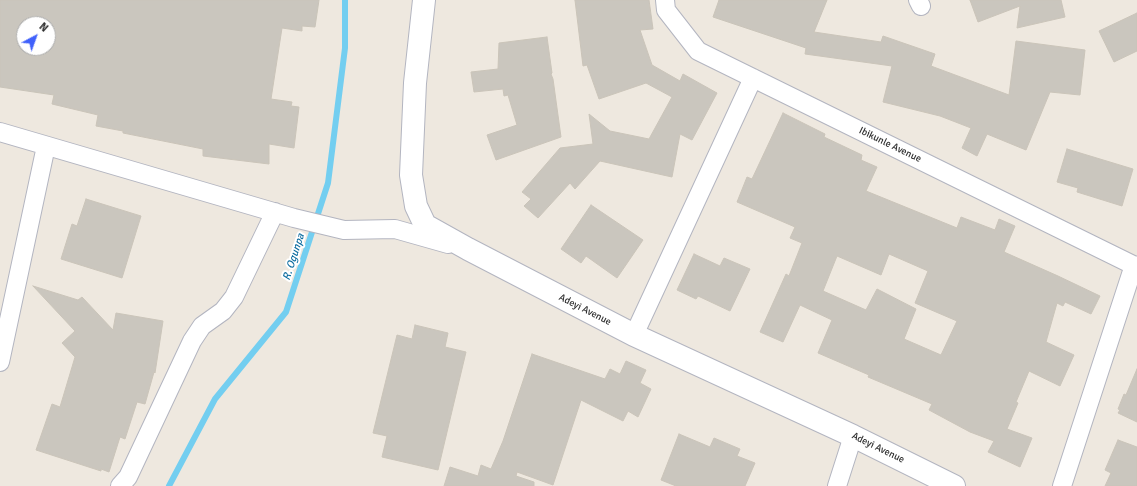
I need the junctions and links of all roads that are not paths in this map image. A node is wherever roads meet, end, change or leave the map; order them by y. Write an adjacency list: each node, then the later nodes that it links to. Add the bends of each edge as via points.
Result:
1 (424, 0): 7 (street, Adeyi Avenue, via 415,83 411,175 416,206 425,225)
2 (665, 0): 3 (street, Ibikunle Avenue, via 666,10 698,51)
3 (753, 78): 8 (street, Ibikunle Avenue); 9 (street)
4 (0, 132): 5 (street)
5 (46, 146): 6 (street); 10 (street)
6 (275, 212): 7 (street, via 344,230 395,229); 12 (street, via 234,297 222,311 202,326 192,341 128,477)
7 (468, 249): 9 (street, Adeyi Avenue)
8 (1135, 266): 15 (street)
9 (634, 335): 11 (street, Adeyi Avenue)
10 (0, 362)
11 (853, 436): 13 (street); 14 (street, Adeyi Avenue)
12 (120, 486)
13 (837, 486)
14 (954, 486)
15 (1062, 486)

